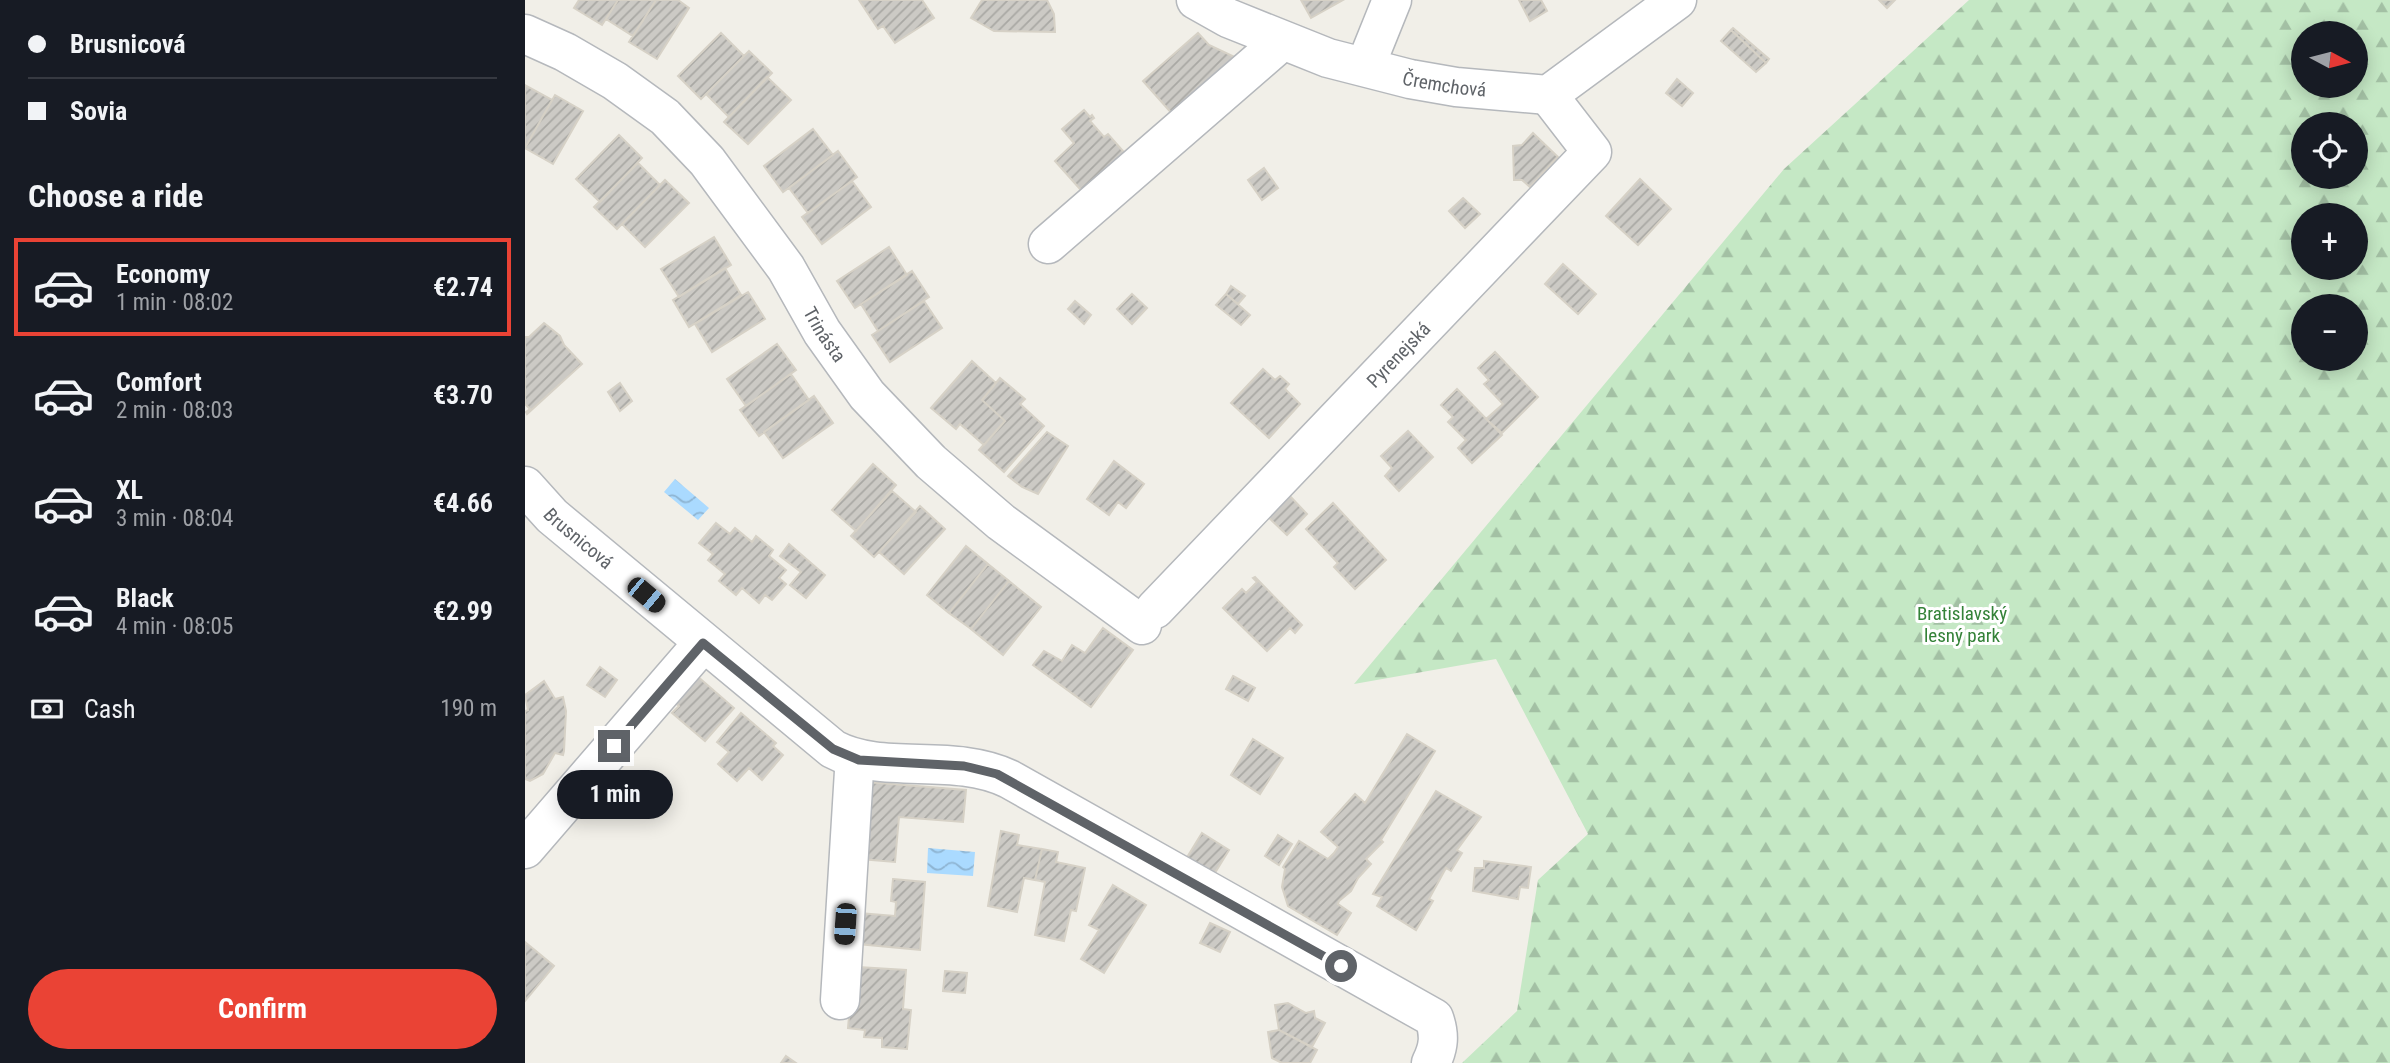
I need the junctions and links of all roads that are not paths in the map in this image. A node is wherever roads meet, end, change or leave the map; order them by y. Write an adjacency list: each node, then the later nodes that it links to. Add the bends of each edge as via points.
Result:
1 (1196, 0): 5 (street, Čremchová)
2 (1392, 0): 6 (street)
3 (1677, 0): 7 (street)
4 (525, 34): 10 (street, Trinásta, via 615,80 665,117 707,161 778,258 867,395 931,462 1001,522)
5 (1282, 41): 6 (street, Čremchová); 8 (street)
6 (1365, 67): 7 (street, Čremchová, via 1456,88)
7 (1548, 95): 10 (street, Pyrenejská, via 1592,152)
8 (1048, 244)
9 (525, 486): 11 (street, Brusnicová, via 552,516)
10 (1148, 617)
11 (703, 643): 12 (street, Brusnicová, via 833,749); 13 (street)
12 (859, 760): 14 (street, via 854,771); 15 (street, Brusnicová, via 964,766 997,774 1434,1018 1439,1032)
13 (525, 849)
14 (840, 1000)
15 (1431, 1063)

